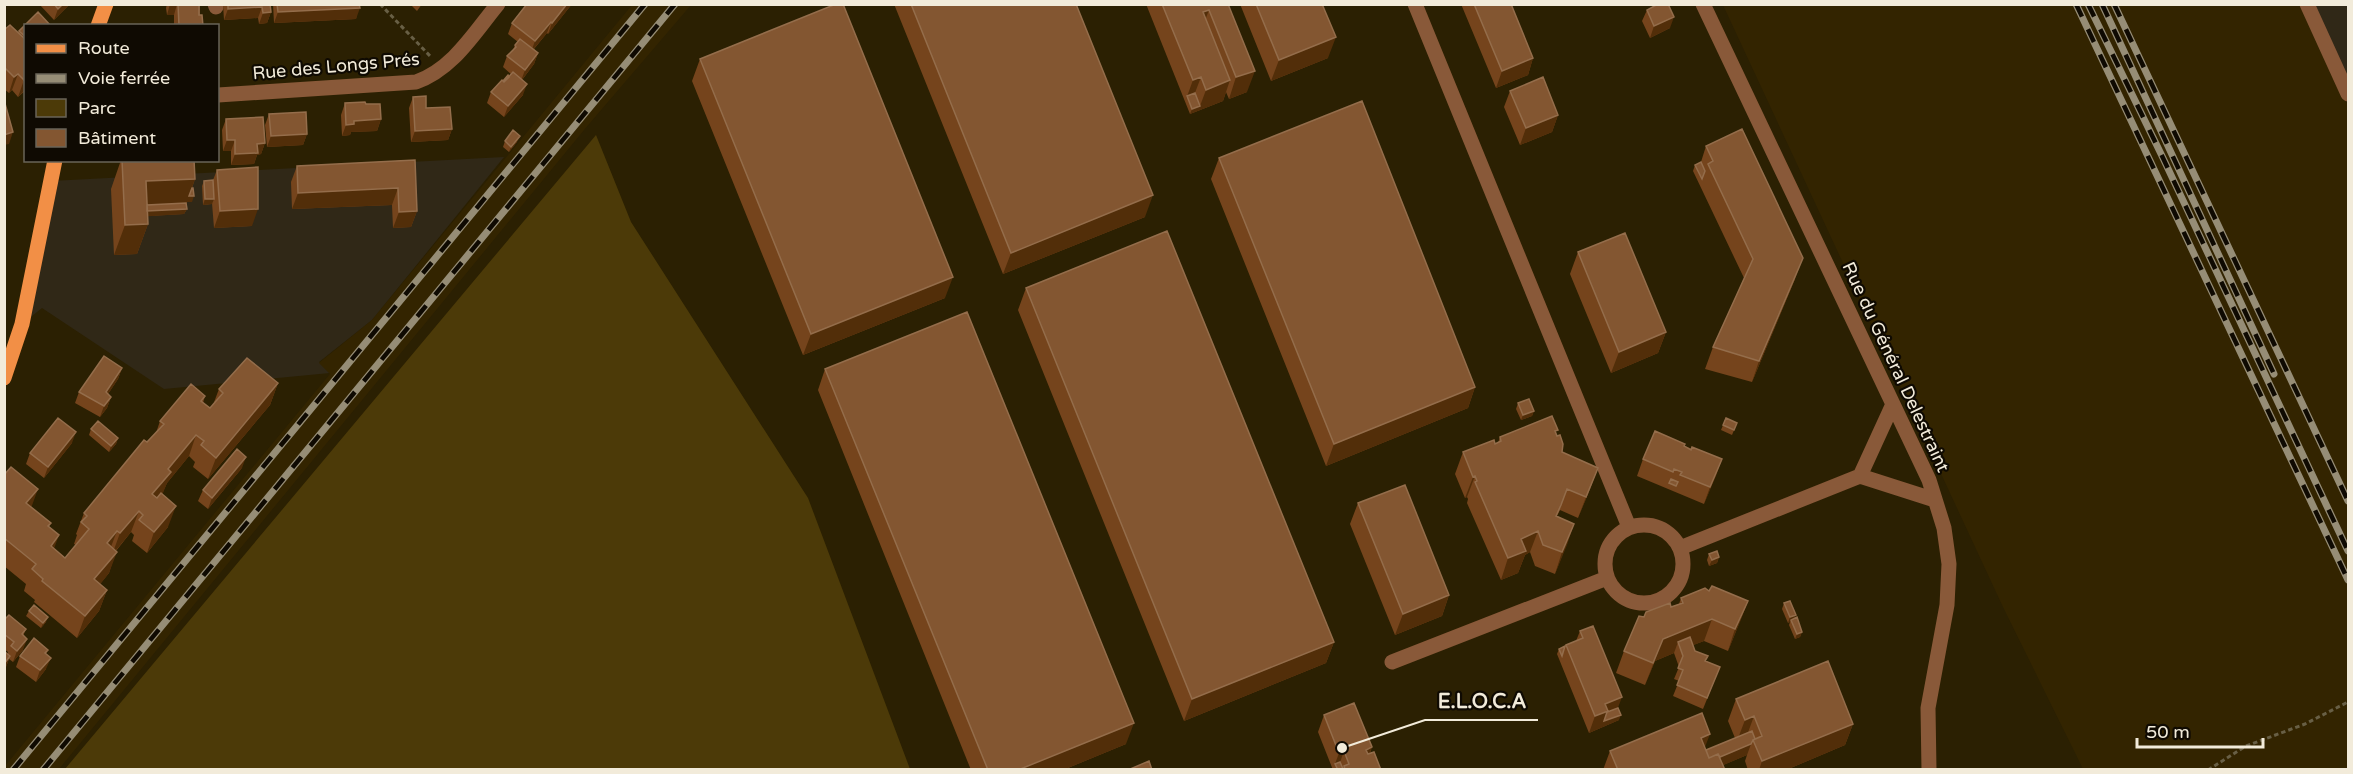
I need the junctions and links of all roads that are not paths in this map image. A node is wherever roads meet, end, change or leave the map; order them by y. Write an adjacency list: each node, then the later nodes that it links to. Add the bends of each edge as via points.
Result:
1 (106, 4): 6 (main road)
2 (498, 4): 8 (street, Rue des Longs Prés, via 458,54 442,69 416,82)
3 (1415, 4): 14 (street)
4 (1703, 4): 11 (street, Rue du Général Delestraint)
5 (2307, 4): 7 (street)
6 (99, 24)
7 (2349, 94)
8 (219, 95)
9 (55, 162): 10 (main road, via 22,324)
10 (4, 378)
11 (1893, 404): 12 (street); 13 (street, Rue du Général Delestraint)
12 (1860, 476): 13 (street); 15 (street)
13 (1935, 500): 18 (street, Rue du Général Delestraint, via 1949,564 1947,605 1928,708)
14 (1629, 527): 15 (street, via 1659,527); 16 (street, via 1618,533 1605,554)
15 (1680, 548): 16 (street, via 1679,581 1663,598 1642,603 1630,601 1612,588)
16 (1607, 578): 17 (street)
17 (1392, 662)
18 (1929, 770)

